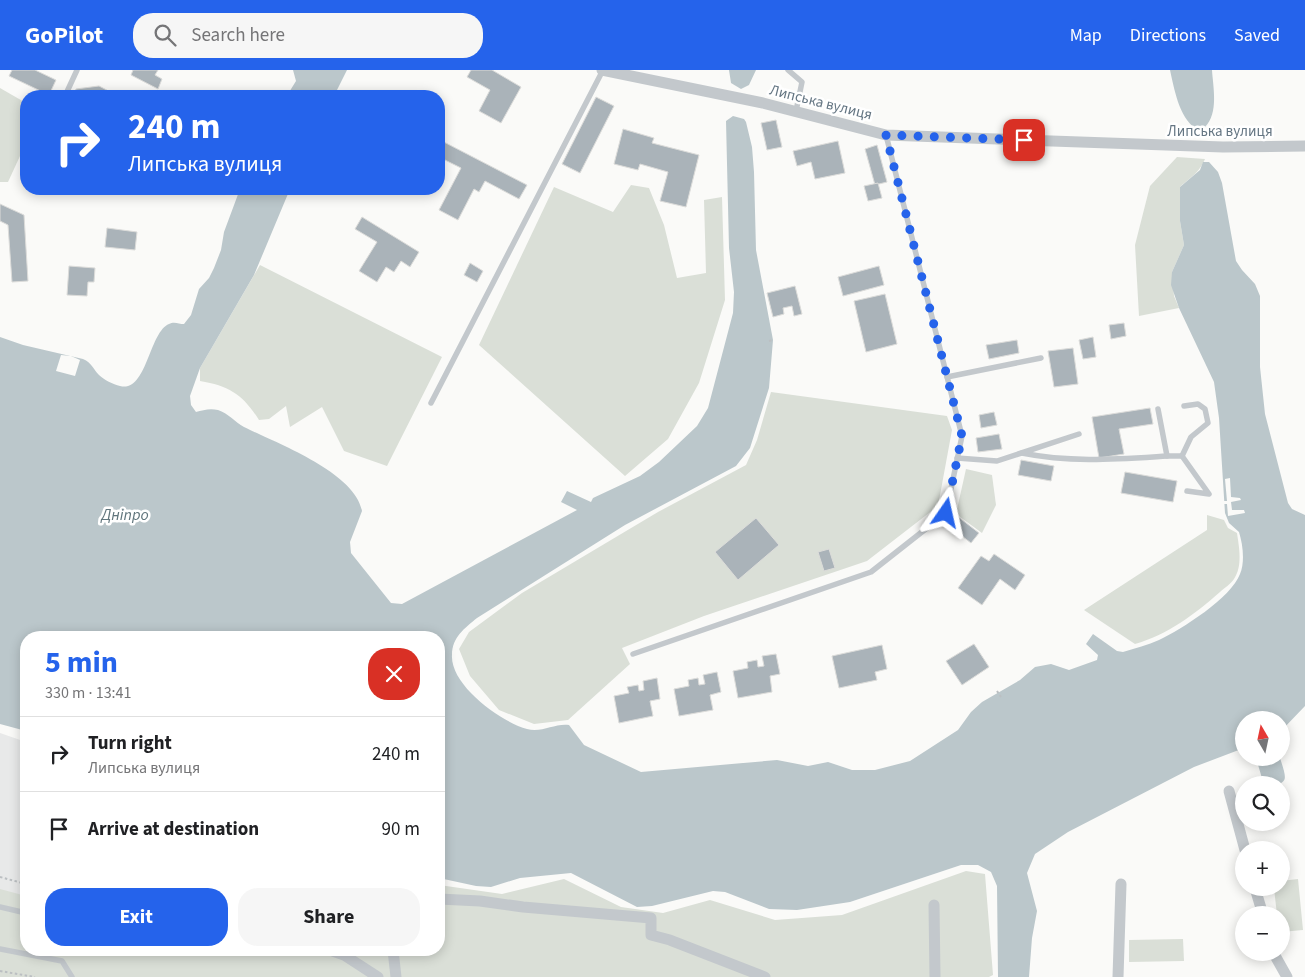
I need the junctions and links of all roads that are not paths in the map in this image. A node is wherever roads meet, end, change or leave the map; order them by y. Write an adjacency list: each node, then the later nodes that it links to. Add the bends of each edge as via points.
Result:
1 (77, 70): 5 (lane)
2 (603, 70): 4 (street, Липська вулиця); 11 (lane)
3 (788, 70): 6 (lane, via 802,82)
4 (631, 73): 6 (street, Липська вулиця)
5 (67, 90)
6 (796, 111): 7 (street, Липська вулиця)
7 (886, 135): 8 (street, Липська вулиця, via 1181,146); 10 (lane)
8 (1305, 146)
9 (1041, 358): 10 (lane)
10 (947, 377): 18 (lane, via 962,436)
11 (431, 403)
12 (1184, 406): 17 (lane, via 1198,404 1205,409 1208,423 1191,437)
13 (1158, 410): 16 (lane)
14 (1079, 434): 15 (lane)
15 (1022, 453): 16 (lane, via 1081,460); 18 (lane, via 997,461)
16 (1167, 456): 17 (lane)
17 (1182, 456): 19 (lane, via 1209,494)
18 (957, 458): 20 (lane, via 946,513 871,572)
19 (1187, 491)
20 (633, 654)
21 (1229, 791): 22 (street)
22 (1243, 841)
23 (1121, 884): 39 (street)
24 (445, 899): 37 (street, via 651,918 651,934)
25 (934, 905): 38 (street)
26 (0, 907): 27 (lane)
27 (20, 912)
28 (0, 950): 29 (lane)
29 (20, 954)
30 (34, 956): 34 (lane, via 62,961)
31 (346, 956): 35 (street)
32 (394, 956): 36 (street)
33 (1278, 961): 40 (street)
34 (72, 977)
35 (378, 977)
36 (396, 977)
37 (765, 977)
38 (935, 977)
39 (1118, 977)
40 (1287, 977)

